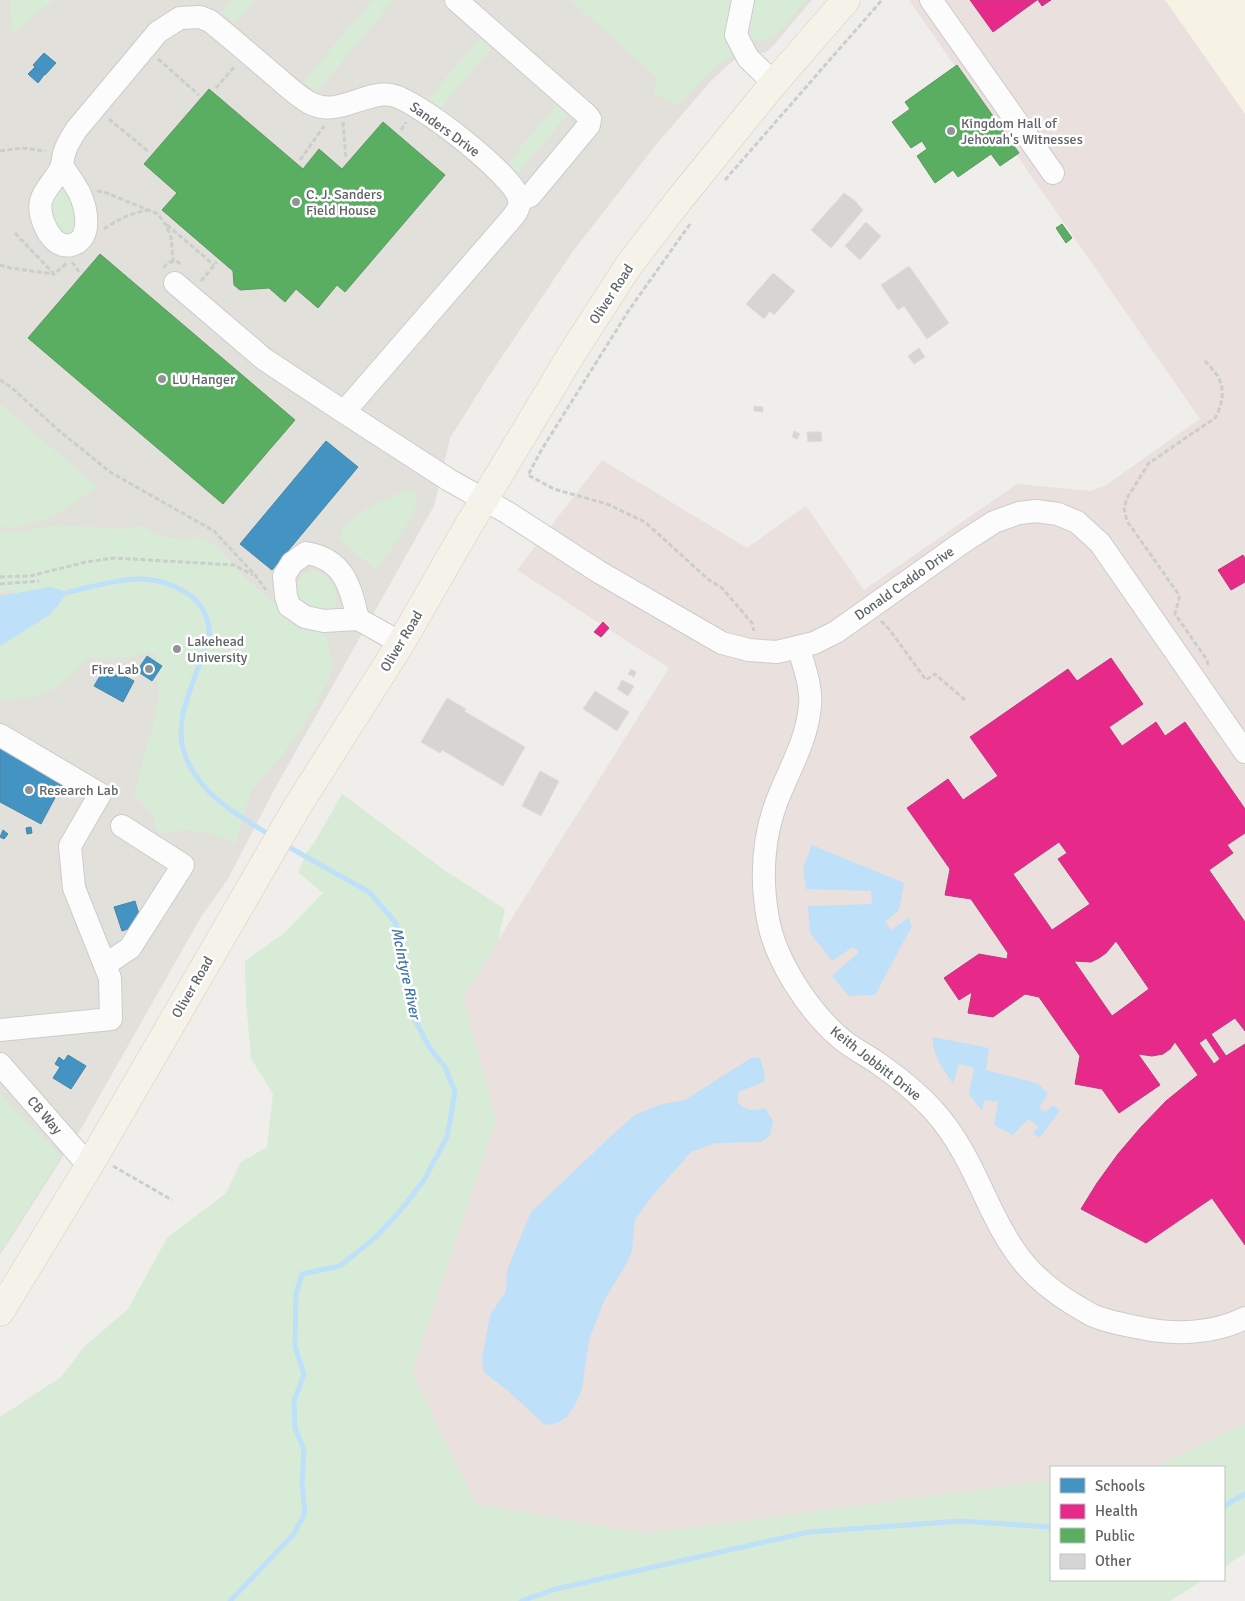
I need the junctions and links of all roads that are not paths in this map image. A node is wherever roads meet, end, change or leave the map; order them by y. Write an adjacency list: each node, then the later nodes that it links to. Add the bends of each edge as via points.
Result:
1 (456, 0): 9 (street, via 590,120 589,126 530,196)
2 (743, 0): 6 (street, via 736,36 748,58)
3 (846, 0): 6 (main road, Oliver Road)
4 (931, 0): 8 (street)
5 (177, 9): 7 (street, Sanders Drive, via 76,130); 9 (street, Sanders Drive, via 210,21 295,92 342,118 350,104 379,94 404,99 482,156 516,189)
6 (774, 83): 12 (main road, Oliver Road, via 629,265)
7 (63, 160): 7 (street, Sanders Drive, via 46,188 41,202 41,217 45,230 63,245 71,246 86,230 86,214)
8 (1054, 173)
9 (520, 200): 11 (street, via 512,219)
10 (186, 278): 11 (street, via 264,359)
11 (344, 412): 12 (street)
12 (484, 499): 14 (main road, Oliver Road); 15 (street, Donald Caddo Drive, via 599,572 722,643 749,650 777,652)
13 (358, 619): 13 (street, via 345,577 334,564 306,553 292,563 284,576 289,606 305,617 324,621); 14 (street)
14 (401, 643): 22 (main road, Oliver Road, via 297,807)
15 (799, 648): 17 (street, Donald Caddo Drive, via 836,632 994,522 1036,510 1058,514 1077,522 1100,543); 24 (street, Keith Jobbitt Drive, via 811,703 804,738 769,824 763,878 768,921 780,956 796,984 840,1038 909,1086 958,1140 992,1211 1034,1276 1091,1315 1114,1323 1154,1330 1204,1331)
16 (0, 735): 19 (street, via 100,794 70,846 74,888)
17 (1245, 752)
18 (122, 826): 19 (street, via 184,865 130,948)
19 (105, 965): 20 (street, via 110,978 111,1019)
20 (0, 1030)
21 (0, 1064): 22 (street, CB Way)
22 (92, 1161): 23 (main road, Oliver Road)
23 (0, 1312)
24 (1245, 1318)

